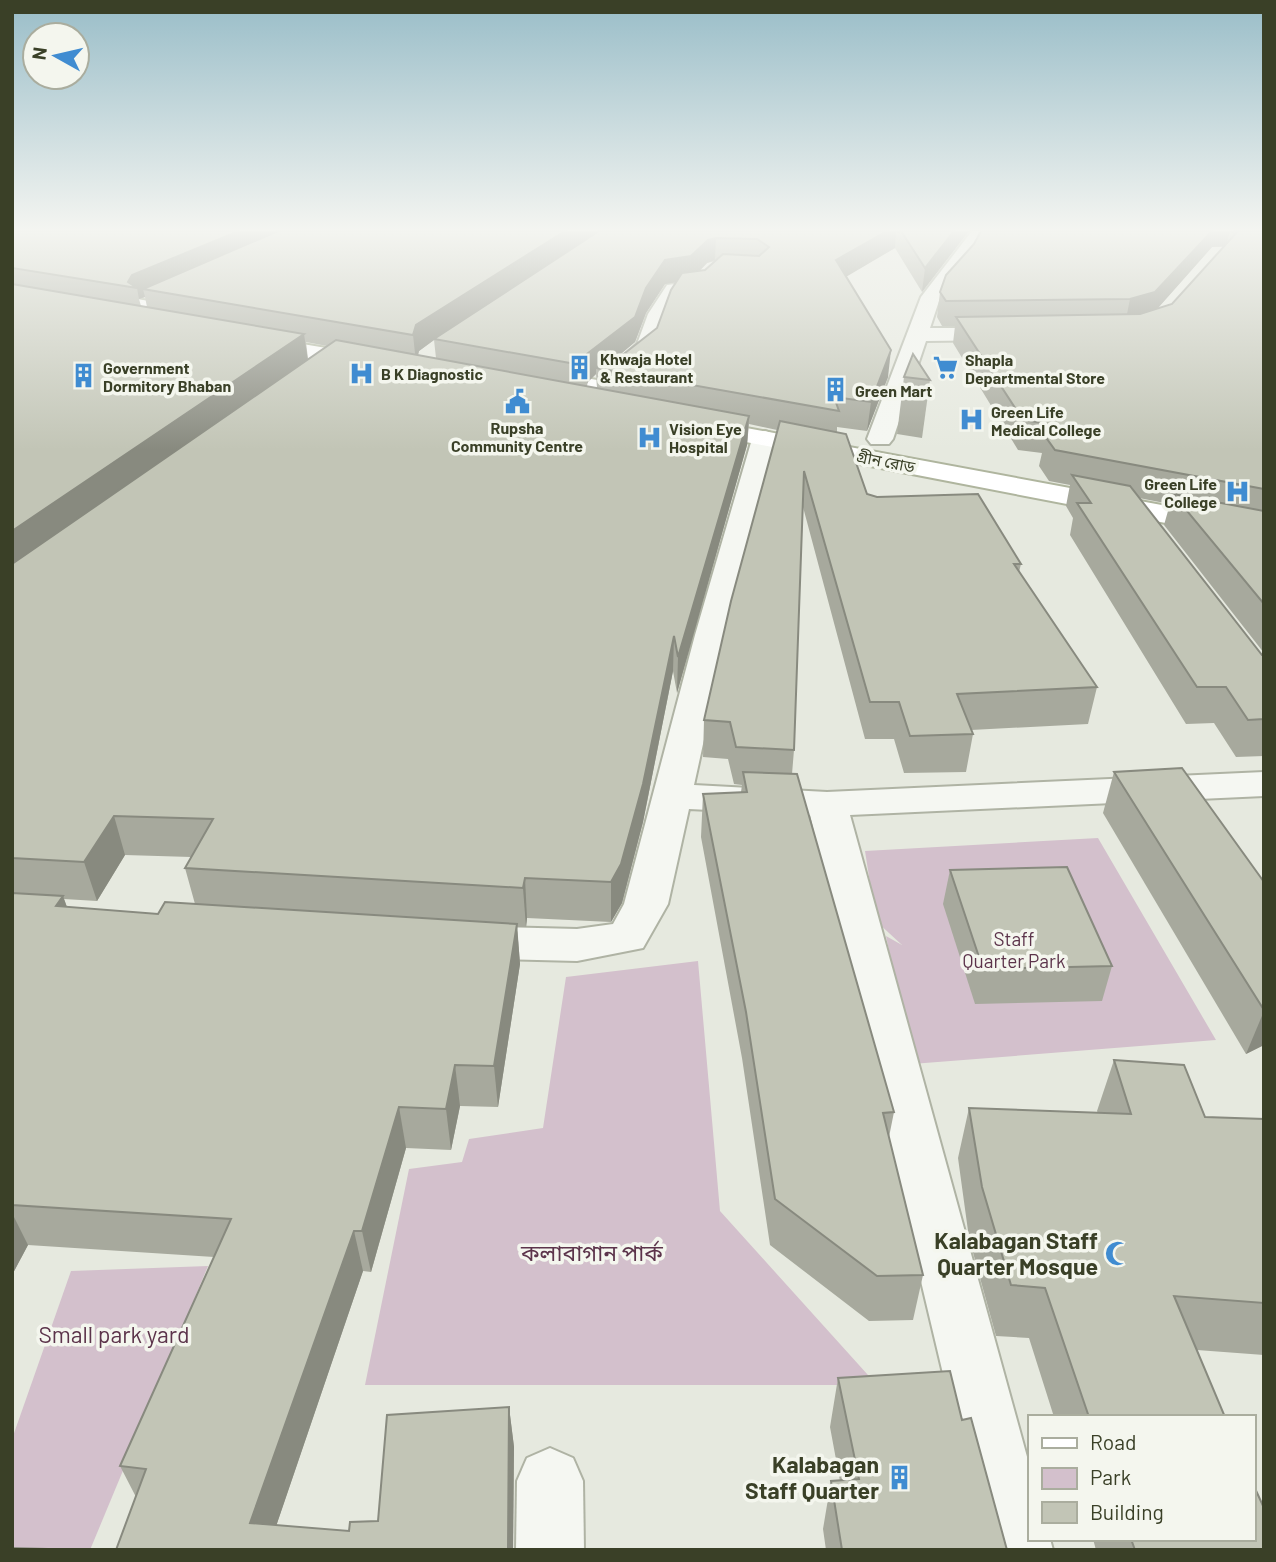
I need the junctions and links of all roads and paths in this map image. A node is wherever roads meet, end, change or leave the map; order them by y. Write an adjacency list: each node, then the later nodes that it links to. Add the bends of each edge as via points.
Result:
1 (47, 304): 7 (main road)
2 (134, 304): 6 (main road)
3 (151, 304): 6 (street)
4 (664, 304): 13 (street, via 647,347)
5 (928, 304): 9 (street)
6 (146, 306): 7 (main road)
7 (227, 329): 10 (main road); 10 (main road, via 388,358)
8 (1029, 334): 9 (street)
9 (917, 335): 18 (street)
10 (335, 356): 12 (street)
11 (506, 371): 13 (main road, গ্রীন রোড)
12 (302, 380)
13 (598, 387): 16 (main road, গ্রীন রোড)
14 (523, 392): 16 (main road, গ্রীন রোড)
15 (693, 405): 18 (main road, গ্রীন রোড)
16 (665, 413): 17 (main road, গ্রীন রোড)
17 (765, 439): 20 (main road, গ্রীন রোড); 25 (street)
18 (880, 439): 19 (main road, গ্রীন রোড)
19 (1085, 476)
20 (1132, 507): 21 (main road, গ্রীন রোড); 22 (street)
21 (1264, 533)
22 (1157, 540)
23 (1264, 784): 24 (street)
24 (1190, 787): 26 (street); 27 (street)
25 (670, 796): 26 (street); 28 (street, via 646,904 627,937 532,946)
26 (827, 804): 31 (street)
27 (1212, 821)
28 (436, 940)
29 (550, 1481): 30 (street)
30 (550, 1550)
31 (1019, 1550)

